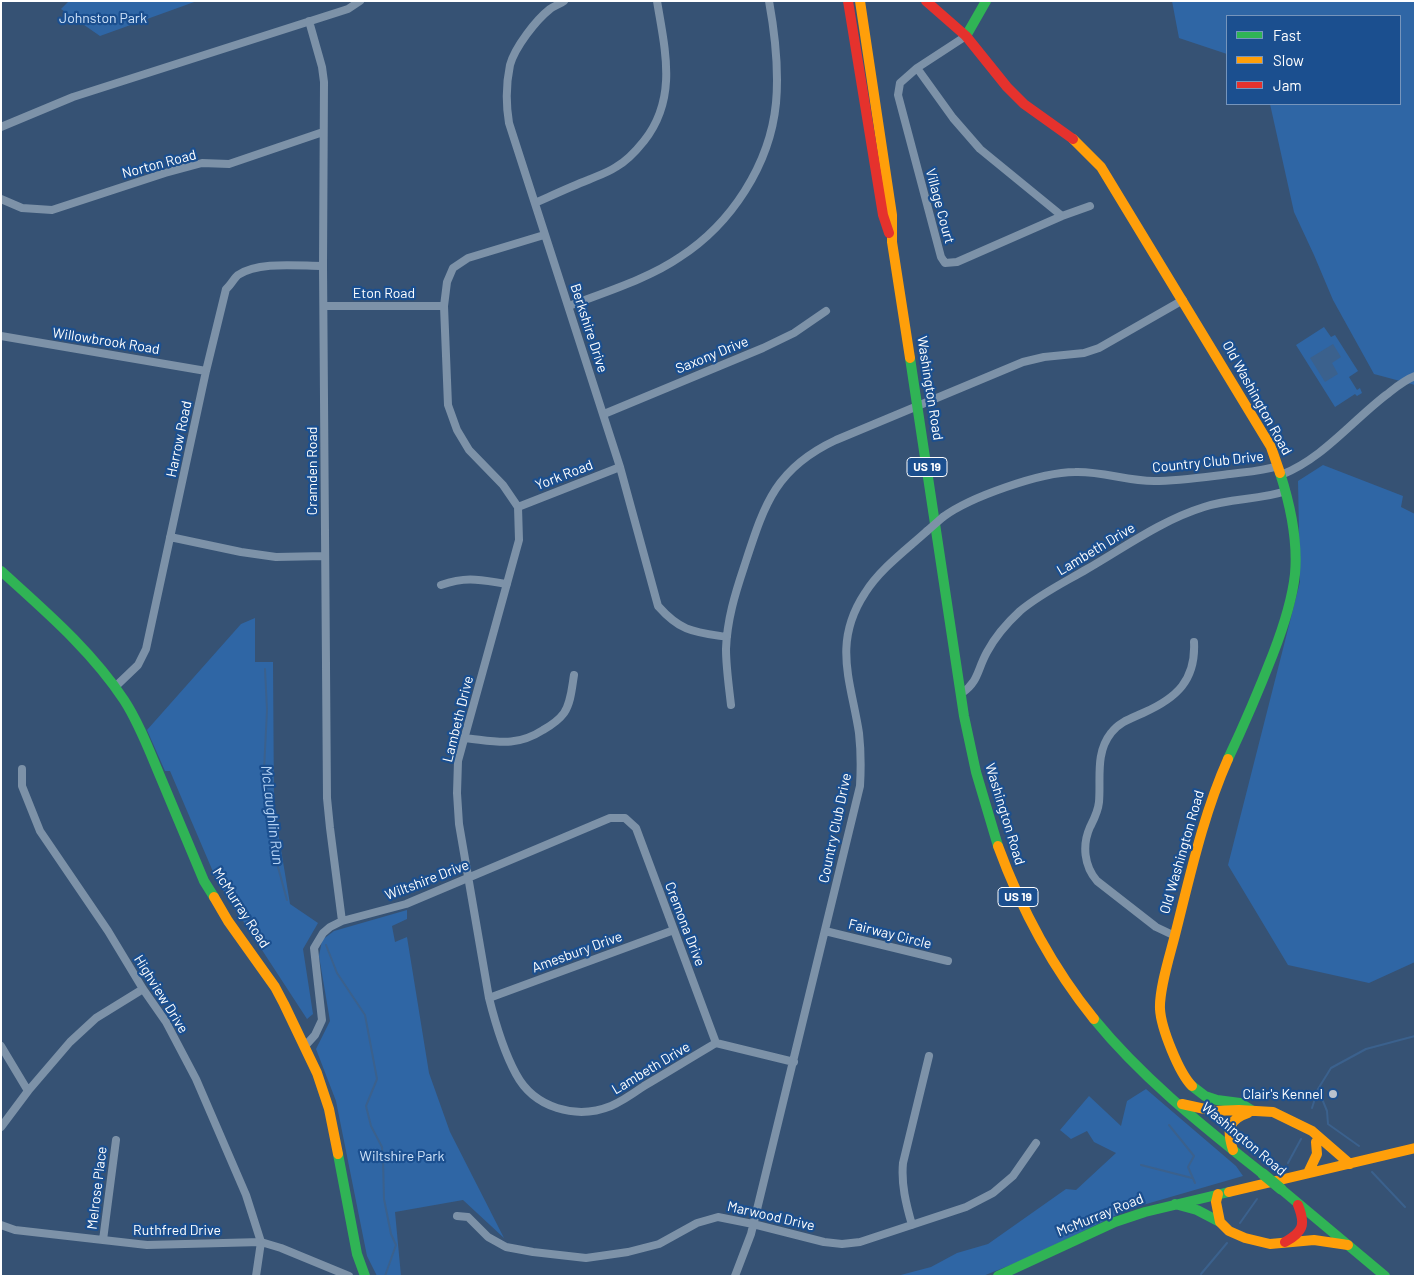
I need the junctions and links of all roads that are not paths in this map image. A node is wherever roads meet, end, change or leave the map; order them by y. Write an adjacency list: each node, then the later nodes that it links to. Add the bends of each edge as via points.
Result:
1 (360, 1): 9 (street, via 348,9)
2 (564, 1): 15 (street, Berkshire Drive, via 550,9 530,31 511,64 509,123)
3 (656, 1): 15 (street, via 664,46 666,95 649,134 635,152 616,167)
4 (769, 1): 24 (street, via 774,27 776,105 769,135 749,185 709,235 680,258)
5 (848, 1): 19 (main road, Washington Road / US 19, via 883,215)
6 (860, 1): 19 (main road, Washington Road / US 19, via 892,215)
7 (926, 1): 10 (main road, Old Washington Road)
8 (986, 1): 10 (main road)
9 (309, 21): 12 (street, via 73,98); 13 (street, Cramden Road, via 324,82)
10 (966, 36): 11 (street, Village Court); 21 (main road, Old Washington Road, via 1018,98 1070,136 1101,167)
11 (917, 68): 17 (street, via 980,150); 17 (street, Village Court, via 900,83 898,95 945,263 957,262)
12 (1, 127)
13 (323, 132): 14 (street, Norton Road, via 229,164 202,164 165,173 52,210 22,208); 20 (street, Cramden Road)
14 (1, 199)
15 (535, 203): 18 (street, Berkshire Drive)
16 (1090, 206): 17 (street, Village Court)
17 (1062, 216)
18 (544, 235): 23 (street, via 468,258 453,268 447,282); 24 (street, Berkshire Drive)
19 (892, 242): 29 (main road, Washington Road / US 19)
20 (322, 266): 22 (street, Cramden Road); 27 (street, Harrow Road, via 262,266 236,276 226,289)
21 (1183, 300): 29 (street, via 1100,348 1023,362); 32 (main road, Old Washington Road, via 1270,447)
22 (324, 306): 23 (street, Eton Road); 36 (street, Cramden Road)
23 (444, 306): 34 (street, via 448,405 457,430 469,450 503,485)
24 (569, 306): 30 (street, Berkshire Drive)
25 (826, 311): 30 (street, Saxony Drive, via 779,341)
26 (1, 336): 27 (street, Willowbrook Road)
27 (206, 370): 35 (street, Harrow Road)
28 (1415, 376): 32 (street, Country Club Drive, via 1376,402 1305,463 1295,470)
29 (917, 405): 40 (street, via 826,444 799,462 786,476 770,497 760,519 734,599); 44 (main road, Washington Road / US 19)
30 (604, 414): 31 (street, Berkshire Drive)
31 (620, 467): 34 (street, York Road); 40 (street, Berkshire Drive, via 658,606 681,627)
32 (1280, 471): 33 (main road, Old Washington Road); 52 (street, Country Club Drive, bridge, via 1153,481 1092,473 1063,473 1040,478 986,494 958,507 927,531 874,582 858,605 846,642 846,666 860,741 860,786)
33 (1286, 492): 44 (street, Lambeth Drive, via 1218,503 1183,515 1045,594 1021,610 1001,632 983,660 974,682); 53 (main road, Old Washington Road, via 1294,533 1295,573 1288,616 1210,804)
34 (518, 507): 38 (street, Lambeth Drive, via 519,540)
35 (170, 537): 36 (street, via 276,557); 43 (street, Harrow Road, via 146,649 138,665)
36 (325, 556): 50 (street, Cramden Road, via 328,798)
37 (1, 571): 43 (main road, McMurray Road, via 56,621)
38 (508, 584): 39 (street, via 472,578); 46 (street, Lambeth Drive)
39 (441, 585)
40 (727, 637): 45 (street)
41 (1194, 642): 53 (street, via 1193,665 1179,691 1169,700 1117,726 1107,739 1100,760 1099,805 1085,844 1086,862 1092,876 1156,927)
42 (574, 675): 46 (street, via 564,712 530,738 508,742)
43 (115, 688): 59 (main road, McMurray Road, via 141,730 204,881 275,988)
44 (962, 693): 63 (main road, Washington Road / US 19, via 983,800 1004,863 1028,917 1052,960 1097,1022 1125,1054)
45 (731, 705)
46 (464, 738): 49 (street, Lambeth Drive, via 458,761 457,793)
47 (22, 769): 55 (street, Highview Drive, via 22,786 40,831)
48 (625, 818): 49 (street, Wiltshire Drive, via 610,818); 51 (street, Cremona Drive, via 636,828)
49 (469, 878): 50 (street, Wiltshire Drive, via 406,904); 56 (street, Lambeth Drive)
50 (342, 921): 59 (street, Wiltshire Drive, via 323,933 314,948 322,1020 315,1035)
51 (674, 930): 56 (street, Amesbury Drive); 57 (street, Cremona Drive)
52 (825, 931): 54 (street, Fairway Circle); 61 (street, Country Club Drive)
53 (1175, 936): 64 (main road, Old Washington Road, via 1160,1008 1173,1055 1186,1079 1200,1093 1217,1100 1240,1103)
54 (948, 962)
55 (143, 989): 62 (street, via 96,1018); 84 (street, Highview Drive, via 166,1022 196,1079 246,1195)
56 (489, 998): 57 (street, Lambeth Drive, via 516,1074 530,1093 548,1106 569,1112 589,1112 612,1106)
57 (716, 1043): 61 (street)
58 (1, 1046): 62 (street)
59 (304, 1046): 89 (main road, McMurray Road, via 330,1109 357,1254)
60 (929, 1056): 80 (street, via 903,1163 905,1198)
61 (794, 1062): 79 (street, Country Club Drive)
62 (28, 1090): 65 (street)
63 (1177, 1102): 64 (main road, via 1214,1111); 71 (main road, Washington Road / US 19)
64 (1253, 1111): 66 (main road, via 1273,1112); 71 (main road, via 1232,1122 1229,1133)
65 (1, 1127)
66 (1304, 1129): 68 (main road); 72 (main road, via 1312,1131)
67 (116, 1140): 83 (street, Melrose Place)
68 (1316, 1142): 72 (main road); 73 (main road, via 1317,1156)
69 (1036, 1143): 80 (street, Marwood Drive, via 1013,1176 993,1193 966,1207)
70 (1415, 1148): 72 (main road, McMurray Road)
71 (1233, 1150): 75 (main road, Washington Road / US 19, bridge)
72 (1350, 1164): 73 (main road, McMurray Road)
73 (1308, 1173): 74 (main road, McMurray Road)
74 (1218, 1194): 76 (main road, McMurray Road); 78 (main road, via 1216,1202); 82 (main road)
75 (1298, 1203): 85 (main road, via 1303,1226 1296,1236); 86 (main road, Washington Road / US 19)
76 (1174, 1204): 78 (main road, via 1197,1210); 91 (main road, McMurray Road, via 1125,1219)
77 (457, 1216): 79 (street, Marwood Drive, via 468,1217 488,1237 506,1247 586,1258 659,1244 697,1223 718,1217)
78 (1220, 1222): 82 (main road)
79 (753, 1224): 80 (street, Marwood Drive, via 842,1244 860,1242); 90 (street, Country Club Drive)
80 (912, 1224)
81 (1, 1225): 83 (street, Ruthfred Drive, via 15,1230)
82 (1236, 1233): 85 (main road, via 1262,1243)
83 (104, 1240): 84 (street, Ruthfred Drive, via 147,1244)
84 (261, 1242): 87 (street); 88 (street, Ruthfred Drive)
85 (1285, 1242): 86 (main road, via 1322,1240)
86 (1348, 1245): 92 (main road, Washington Road / US 19)
87 (256, 1276)
88 (349, 1276)
89 (365, 1276)
90 (735, 1276)
91 (998, 1276)
92 (1385, 1276)

